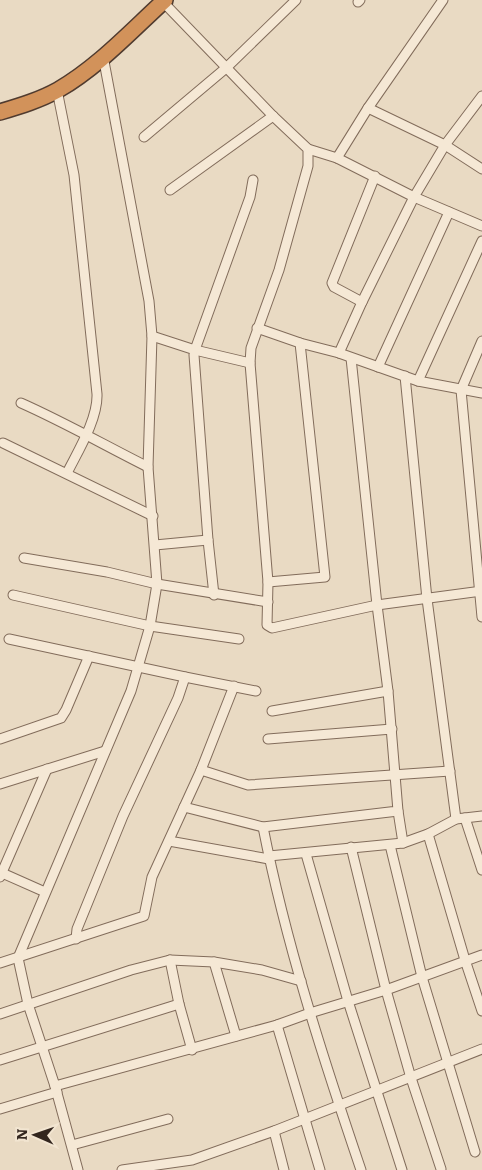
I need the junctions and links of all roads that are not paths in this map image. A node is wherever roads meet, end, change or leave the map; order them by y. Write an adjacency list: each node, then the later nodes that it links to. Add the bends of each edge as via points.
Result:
1 (296, 0): 5 (street)
2 (443, 0): 8 (street)
3 (164, 1): 4 (highway); 5 (street)
4 (102, 56): 6 (highway); 25 (street, via 149,301)
5 (226, 68): 10 (street); 11 (street)
6 (57, 90): 9 (highway); 38 (street, via 74,175 98,394)
7 (482, 96): 12 (street)
8 (368, 108): 12 (street); 14 (street)
9 (0, 112)
10 (273, 116): 13 (street); 18 (street)
11 (144, 137)
12 (445, 144): 15 (street); 19 (street)
13 (308, 149): 14 (street); 24 (street, via 308,166 279,270)
14 (337, 158): 16 (street)
15 (482, 169)
16 (375, 176): 19 (street); 23 (street, via 332,282 334,287)
17 (253, 180): 28 (street, via 250,197)
18 (170, 190)
19 (414, 197): 20 (street); 23 (street)
20 (449, 212): 21 (street); 32 (street)
21 (482, 226)
22 (482, 241): 34 (street)
23 (362, 302): 29 (street)
24 (257, 328): 27 (street); 31 (street)
25 (152, 336): 28 (street); 40 (street)
26 (482, 341): 35 (street)
27 (300, 342): 29 (street); 46 (street, via 326,578)
28 (195, 350): 31 (street); 43 (street)
29 (339, 353): 30 (street)
30 (351, 358): 32 (street); 53 (street)
31 (250, 363): 46 (street)
32 (378, 367): 33 (street)
33 (405, 376): 34 (street); 51 (street)
34 (418, 381): 35 (street)
35 (461, 390): 36 (street); 48 (street)
36 (482, 393)
37 (20, 404): 38 (street)
38 (85, 436): 40 (street); 41 (street)
39 (3, 443): 41 (street)
40 (148, 467): 42 (street)
41 (67, 473): 42 (street)
42 (153, 516): 44 (street)
43 (208, 540): 44 (street); 50 (street)
44 (155, 545): 47 (street)
45 (24, 558): 47 (street)
46 (268, 582): 52 (street)
47 (157, 584): 50 (street); 55 (street)
48 (481, 591): 51 (street); 54 (street)
49 (13, 595): 55 (street)
50 (214, 595): 52 (street)
51 (427, 599): 53 (street); 71 (street)
52 (268, 602): 53 (street, via 266,623 270,628)
53 (377, 605): 63 (street)
54 (482, 616)
55 (150, 626): 57 (street); 59 (street)
56 (9, 639): 58 (street)
57 (239, 639)
58 (89, 656): 59 (street); 66 (street, via 60,718)
59 (137, 666): 60 (street); 68 (street, via 131,691)
60 (185, 677): 61 (street); 89 (street, via 123,816 77,930)
61 (234, 686): 62 (street); 70 (street)
62 (256, 691)
63 (388, 691): 64 (street); 65 (street)
64 (272, 711)
65 (392, 729): 67 (street); 72 (street)
66 (0, 739)
67 (268, 739)
68 (105, 751): 69 (street); 88 (street)
69 (47, 769): 73 (street); 87 (street)
70 (201, 770): 72 (street, via 248,785); 74 (street)
71 (450, 771): 72 (street); 77 (street)
72 (396, 775): 75 (street)
73 (0, 784)
74 (184, 807): 78 (street); 80 (street)
75 (398, 811): 78 (street); 81 (street)
76 (482, 816): 77 (street)
77 (461, 819): 79 (street); 86 (street)
78 (263, 827): 85 (street)
79 (428, 834): 81 (street); 93 (street)
80 (169, 841): 85 (street); 89 (street, via 152,877 144,916)
81 (403, 843): 82 (street)
82 (390, 845): 83 (street); 96 (street)
83 (351, 847): 84 (street); 98 (street)
84 (306, 854): 85 (street); 99 (street)
85 (269, 858): 97 (street)
86 (482, 870)
87 (1, 874): 88 (street)
88 (45, 892): 91 (street)
89 (76, 940): 91 (street)
90 (482, 955): 93 (street)
91 (18, 958): 95 (street); 100 (street)
92 (170, 960): 94 (street); 100 (street); 101 (street)
93 (465, 960): 96 (street); 102 (street)
94 (214, 962): 97 (street); 106 (street)
95 (0, 963)
96 (422, 977): 98 (street); 111 (street)
97 (301, 981): 103 (street)
98 (386, 990): 99 (street); 112 (street)
99 (348, 1001): 103 (street); 114 (street)
100 (28, 1004): 104 (street); 107 (street)
101 (179, 1004): 107 (street); 109 (street)
102 (482, 1011)
103 (310, 1013): 105 (street); 115 (street)
104 (0, 1014)
105 (277, 1025): 106 (street); 118 (street)
106 (236, 1036): 109 (street)
107 (43, 1046): 110 (street); 113 (street)
108 (482, 1049): 111 (street)
109 (192, 1050): 113 (street)
110 (0, 1060)
111 (448, 1063): 112 (street); 121 (street)
112 (411, 1078): 114 (street); 123 (street)
113 (56, 1089): 116 (street); 120 (street)
114 (375, 1090): 115 (street); 130 (street)
115 (339, 1106): 118 (street); 129 (street)
116 (0, 1109)
117 (168, 1119): 120 (street)
118 (304, 1119): 119 (street); 128 (street)
119 (274, 1131): 122 (street); 127 (street)
120 (72, 1146): 124 (street)
121 (475, 1152)
122 (192, 1160): 125 (street); 126 (street)
123 (442, 1168)
124 (78, 1170)
125 (122, 1170)
126 (194, 1170)
127 (284, 1170)
128 (320, 1170)
129 (361, 1170)
130 (402, 1170)

